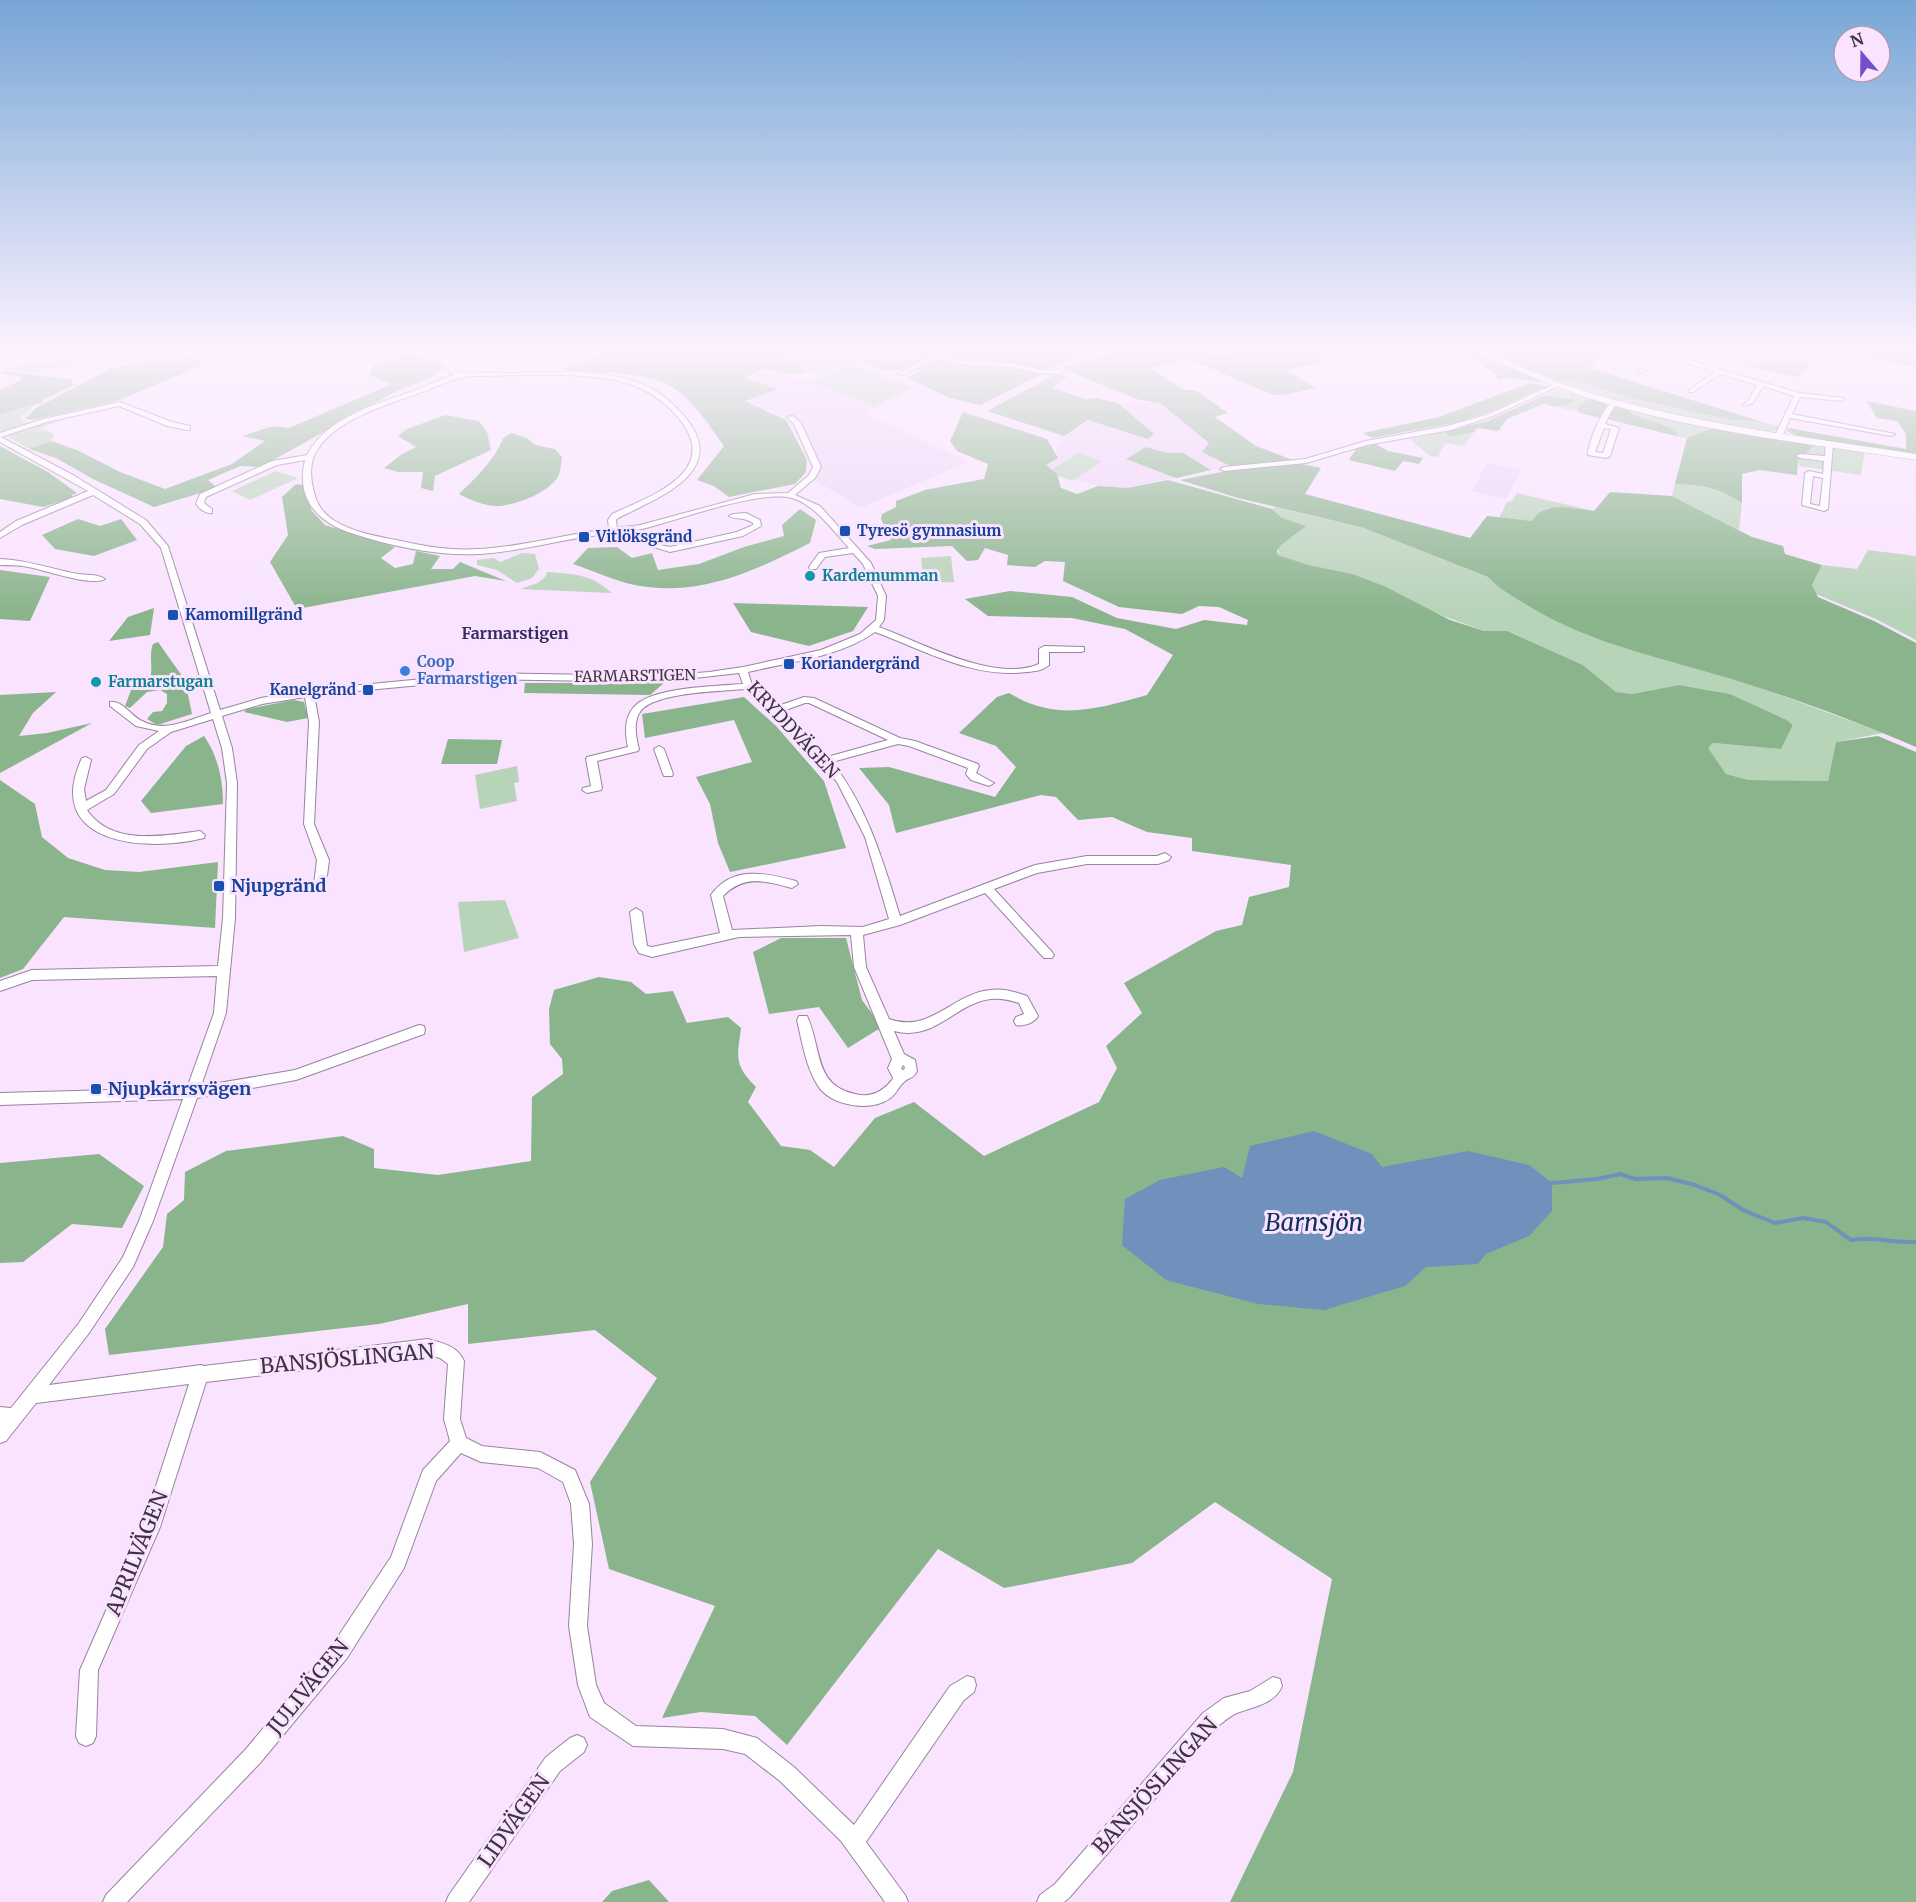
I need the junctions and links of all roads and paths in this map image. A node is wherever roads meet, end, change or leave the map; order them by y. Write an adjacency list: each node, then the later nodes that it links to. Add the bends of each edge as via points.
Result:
1 (0, 437): 14 (street)
2 (325, 437): 9 (street)
3 (695, 437): 20 (street, via 698,447 693,465 667,489 615,516)
4 (803, 437): 15 (street, via 817,467)
5 (1397, 437): 12 (street, via 1306,460)
6 (1790, 437): 7 (street)
7 (1829, 443): 10 (street); 11 (street)
8 (1800, 456): 11 (street)
9 (309, 457): 16 (street, via 275,463 203,496 200,504); 20 (street, via 306,472 311,502 325,518 350,530 418,547 492,551)
10 (1916, 457)
11 (1828, 459): 13 (street)
12 (1224, 469)
13 (1827, 477): 13 (street, via 1809,473 1806,505 1824,509)
14 (93, 492): 21 (street); 34 (street, via 143,522 165,548)
15 (790, 495): 18 (street, via 755,496); 23 (street, via 817,508)
16 (209, 510)
17 (733, 516): 22 (street, via 746,515 757,526 740,534 670,550 651,545 650,539)
18 (676, 517): 19 (street); 20 (street)
19 (684, 525)
20 (613, 530)
21 (1, 533)
22 (661, 533)
23 (856, 550): 25 (street, via 830,552); 27 (street, via 867,563 882,596 882,610)
24 (0, 562): 26 (street)
25 (813, 567)
26 (101, 579)
27 (874, 628): 28 (street, via 947,660 985,670 1038,668 1045,663 1044,649); 29 (street, FARMARSTIGEN, via 824,652)
28 (1081, 649)
29 (743, 670): 30 (street, KRYDDVÄGEN); 31 (street, FARMARSTIGEN, via 658,679 485,676)
30 (748, 686): 33 (street, KRYDDVÄGEN); 42 (street, via 664,696 646,703 637,711 629,733 634,749 591,759 597,788)
31 (309, 693): 34 (street, FARMARSTIGEN); 46 (street, via 314,722 309,824 323,860)
32 (113, 704): 35 (street, via 139,724)
33 (773, 711): 36 (street, via 811,700); 39 (street, KRYDDVÄGEN)
34 (216, 714): 35 (street); 54 (street, via 227,748 232,783)
35 (167, 730): 43 (street, via 143,747 110,792)
36 (898, 741): 39 (street); 41 (street, via 974,766 971,774)
37 (658, 749): 40 (street)
38 (86, 760): 43 (street, via 80,775)
39 (825, 761): 50 (street, KRYDDVÄGEN, via 853,800 870,837)
40 (668, 774)
41 (989, 783)
42 (587, 790)
43 (80, 809): 44 (street, via 91,827 116,837 157,841)
44 (200, 835)
45 (1165, 857): 48 (street, via 1087,860 1035,869)
46 (320, 884)
47 (792, 884): 52 (street, via 759,876 729,884 717,895)
48 (986, 887): 50 (street); 53 (street)
49 (636, 912): 52 (street, via 643,950 652,952)
50 (896, 922): 51 (street)
51 (857, 931): 52 (street); 58 (street, via 860,967)
52 (727, 935)
53 (1048, 955)
54 (225, 971): 55 (street, via 32,975); 60 (street, via 220,1012)
55 (0, 986)
56 (803, 1020): 58 (street, via 821,1080 834,1092 869,1102 894,1090 902,1076 893,1068 900,1061)
57 (1020, 1021): 58 (street, via 1032,1016 1023,999 997,994 968,1000 941,1018 917,1026 898,1027)
58 (884, 1022)
59 (419, 1030): 60 (street, via 296,1075)
60 (190, 1093): 61 (street); 63 (street, via 128,1262)
61 (0, 1099)
62 (201, 1373): 63 (street, BANSJÖSLINGAN); 66 (street, BANSJÖSLINGAN, via 428,1347 444,1351 456,1361 452,1419); 69 (street, APRILVÄGEN, via 151,1527 89,1670)
63 (32, 1395): 64 (street)
64 (8, 1416): 65 (street)
65 (0, 1436)
66 (459, 1443): 71 (street, via 481,1454 540,1460 569,1476 580,1504 583,1534 578,1626 586,1685 597,1710 633,1736 723,1739 750,1745 787,1774); 72 (street, JULIVÄGEN, via 429,1476 398,1562 340,1651 253,1756)
67 (968, 1685): 71 (street, via 957,1692)
68 (1274, 1686): 75 (street, BANSJÖSLINGAN, via 1210,1720 1062,1891)
69 (86, 1736)
70 (577, 1745): 73 (street, LIDVÄGEN, via 553,1764)
71 (854, 1842): 74 (street)
72 (113, 1902)
73 (456, 1902)
74 (898, 1902)
75 (1047, 1902)

